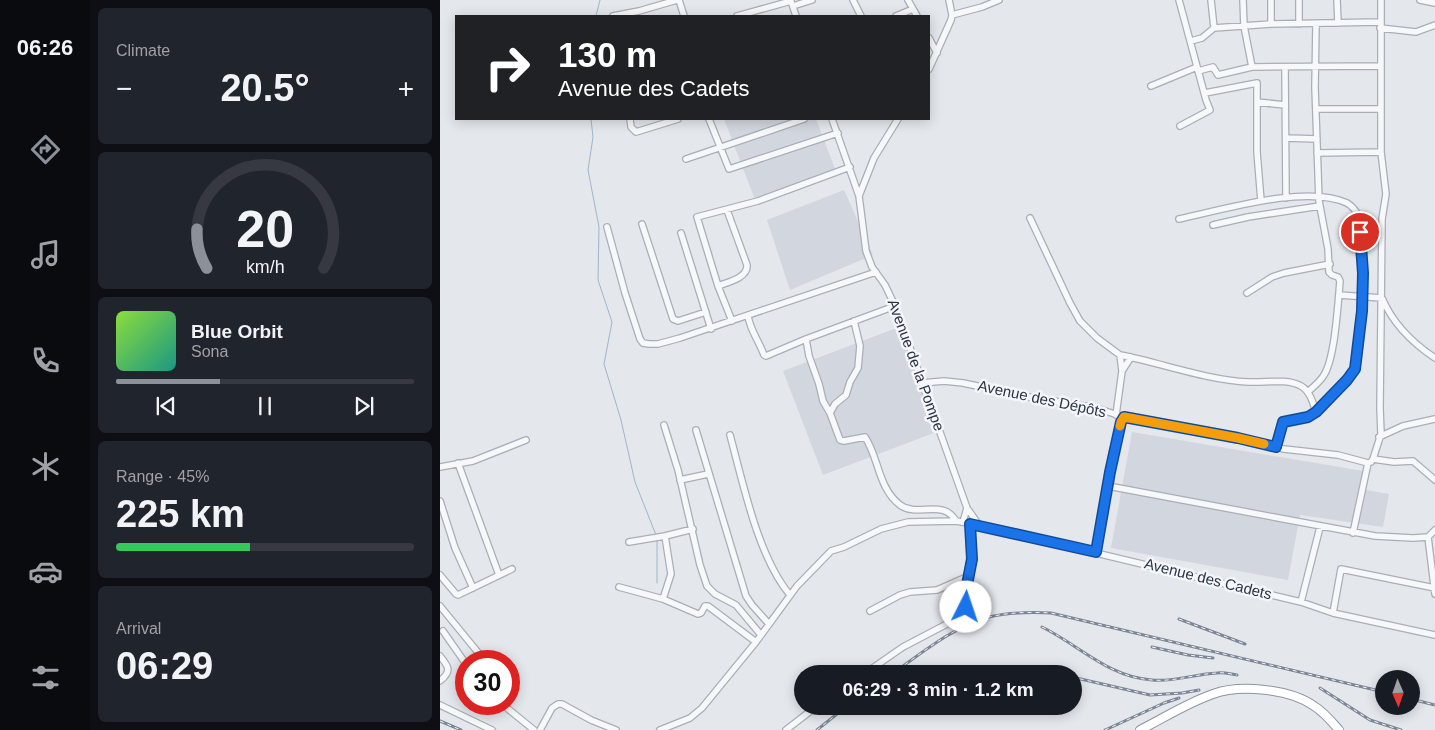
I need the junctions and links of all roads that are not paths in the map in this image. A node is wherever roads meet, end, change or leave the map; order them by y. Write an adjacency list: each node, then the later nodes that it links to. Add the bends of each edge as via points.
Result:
1 (678, 0): 18 (street); 19 (street)
2 (812, 0): 15 (street)
3 (908, 0): 17 (street)
4 (949, 0): 25 (street)
5 (999, 0): 25 (street)
6 (1179, 0): 35 (street)
7 (1211, 0): 33 (street)
8 (1243, 0): 32 (street)
9 (1271, 0): 27 (street)
10 (1300, 0): 28 (street)
11 (1337, 0): 26 (street)
12 (1420, 0): 16 (street)
13 (855, 1): 22 (street)
14 (1382, 1): 30 (street)
15 (792, 2): 20 (street); 21 (street)
16 (1430, 2)
17 (913, 8): 23 (street); 24 (street)
18 (619, 15)
19 (684, 15)
20 (741, 15)
21 (796, 15)
22 (860, 15)
23 (898, 15)
24 (916, 15)
25 (952, 15): 36 (street)
26 (1338, 23): 29 (street); 30 (street)
27 (1271, 24): 28 (street); 32 (street)
28 (1299, 24): 29 (street)
29 (1316, 24): 40 (street)
30 (1380, 25): 31 (street, via 1416,32); 37 (street)
31 (1435, 25)
32 (1244, 26): 33 (street); 38 (street)
33 (1214, 28): 35 (street, via 1202,38)
34 (930, 40): 36 (street)
35 (1191, 41): 42 (street)
36 (937, 53): 41 (street)
37 (1380, 66): 40 (street); 48 (street)
38 (1252, 67): 39 (street); 42 (street, via 1218,75 1214,67)
39 (1285, 67): 40 (street); 46 (street)
40 (1315, 67): 47 (street)
41 (930, 68)
42 (1198, 69): 43 (street); 44 (street)
43 (1151, 86)
44 (1205, 93): 45 (street, via 1255,82); 55 (street, via 1210,112)
45 (1257, 102): 46 (street); 67 (street)
46 (1285, 105): 57 (street)
47 (1316, 109): 48 (street); 58 (street)
48 (1381, 109): 60 (street)
49 (630, 120): 50 (street, via 636,132)
50 (675, 120)
51 (708, 120): 59 (street)
52 (801, 120): 59 (street)
53 (832, 120): 56 (street, Avenue de la Pompe)
54 (897, 120): 64 (street, via 874,158)
55 (1180, 126)
56 (838, 133): 59 (street, via 732,169 728,168); 63 (street, Avenue de la Pompe)
57 (1286, 138): 58 (street); 66 (street)
58 (1317, 138): 61 (street)
59 (719, 146): 62 (street)
60 (1381, 152): 61 (street); 82 (street, via 1386,194 1382,219)
61 (1317, 153): 65 (street)
62 (686, 159)
63 (850, 167): 64 (street, Avenue de la Pompe); 69 (street)
64 (859, 196): 77 (street, Avenue de la Pompe, via 866,251)
65 (1319, 196): 66 (street); 68 (street); 81 (street, via 1347,203 1356,212 1362,251)
66 (1286, 198): 67 (street)
67 (1261, 201): 71 (street)
68 (1320, 206): 73 (street); 76 (street)
69 (727, 210): 78 (street, via 748,270); 78 (street, via 697,218)
70 (1030, 218): 90 (street, via 1080,321)
71 (1179, 219)
72 (642, 224): 84 (street, via 673,319 678,321)
73 (1213, 225)
74 (607, 227): 88 (street, via 627,302 643,343 658,344)
75 (681, 233): 84 (street)
76 (1330, 264): 79 (street, via 1284,272); 80 (street, via 1330,274 1340,279)
77 (876, 272): 83 (street, Avenue de la Pompe); 85 (street)
78 (718, 286): 86 (street)
79 (1247, 293)
80 (1339, 295): 81 (street); 95 (street, via 1327,369)
81 (1362, 298): 82 (street); 96 (street, via 1355,369)
82 (1382, 298): 92 (street, via 1392,319); 103 (street)
83 (896, 306): 87 (street); 94 (street, Avenue de la Pompe)
84 (706, 312): 88 (street)
85 (748, 316): 86 (street); 89 (street, via 766,356)
86 (732, 321): 88 (street)
87 (854, 321): 89 (street); 97 (street, via 860,346 858,368 846,395)
88 (711, 329)
89 (806, 339): 97 (street)
90 (1120, 355): 91 (street); 93 (street)
91 (1131, 357): 93 (street); 95 (street, via 1226,379 1299,385)
92 (1435, 358)
93 (1122, 371): 98 (street)
94 (922, 383): 98 (street, Avenue des Dépôts, via 963,383 1096,408); 114 (street, Avenue de la Pompe)
95 (1308, 392): 96 (street)
96 (1316, 412): 105 (street, via 1283,422)
97 (830, 413): 115 (street, via 840,440 866,438 884,484 901,506 944,510)
98 (1120, 417): 105 (street, Avenue des Dépôts); 112 (street)
99 (1435, 419): 103 (street, via 1403,426)
100 (664, 425): 110 (street)
101 (696, 430): 109 (street)
102 (730, 435): 134 (street, via 758,532 773,570)
103 (1379, 437): 106 (street)
104 (526, 440): 107 (street)
105 (1276, 447): 106 (street, Avenue des Dépôts)
106 (1370, 461): 111 (street, Avenue des Dépôts, via 1413,461); 121 (street)
107 (458, 464): 108 (street); 128 (street)
108 (440, 467)
109 (708, 474): 110 (street); 141 (street, via 746,596)
110 (680, 480): 119 (street)
111 (1435, 480)
112 (1108, 486): 118 (street); 125 (street)
113 (440, 501): 131 (street, via 455,548)
114 (967, 508): 116 (street); 117 (street, Avenue de la Pompe)
115 (956, 521): 116 (street, Avenue des Cadets); 134 (street, Avenue des Cadets, via 908,522 872,532 831,551)
116 (967, 523): 117 (street, Avenue des Cadets); 129 (street, via 972,559)
117 (980, 525): 125 (street, Avenue des Cadets)
118 (1320, 527): 121 (street); 136 (street)
119 (693, 529): 122 (street); 143 (street, via 707,586 736,606)
120 (1435, 530): 123 (street)
121 (1353, 533): 123 (street, via 1395,538)
122 (665, 536): 124 (street); 135 (street, via 671,574)
123 (1428, 537): 132 (street)
124 (629, 542)
125 (1096, 552): 136 (street, Avenue des Cadets)
126 (512, 569): 128 (street)
127 (440, 575): 131 (street, via 457,595)
128 (499, 575): 131 (street)
129 (969, 576): 138 (street, via 937,590 900,595); 149 (street, via 966,607 960,617 903,647)
130 (620, 587): 135 (street)
131 (473, 588)
132 (1435, 588): 133 (street); 139 (street, via 1341,569)
133 (1435, 594)
134 (790, 595): 141 (street, Avenue des Cadets)
135 (663, 599): 145 (street, via 698,614 708,606)
136 (1301, 602): 139 (street, Avenue des Cadets)
137 (440, 606): 140 (street)
138 (870, 611)
139 (1333, 613): 144 (street, Avenue des Cadets)
140 (455, 624): 142 (street); 147 (street)
141 (769, 624): 143 (street, Avenue des Cadets)
142 (442, 632): 146 (street)
143 (761, 635): 145 (street, Avenue des Cadets)
144 (1435, 635)
145 (756, 642): 158 (street, Avenue des Cadets, via 698,712)
146 (456, 650)
147 (476, 650)
148 (440, 656): 150 (street, via 448,671)
149 (877, 665)
150 (440, 681)
151 (440, 705): 154 (street)
152 (516, 715): 155 (street)
153 (805, 715): 159 (street)
154 (492, 730)
155 (534, 730)
156 (540, 730): 157 (street, via 552,708 558,704)
157 (616, 730)
158 (660, 730)
159 (786, 730)
160 (1140, 730): 161 (highway, via 1214,693 1244,689 1303,700 1315,706)
161 (1339, 730)

